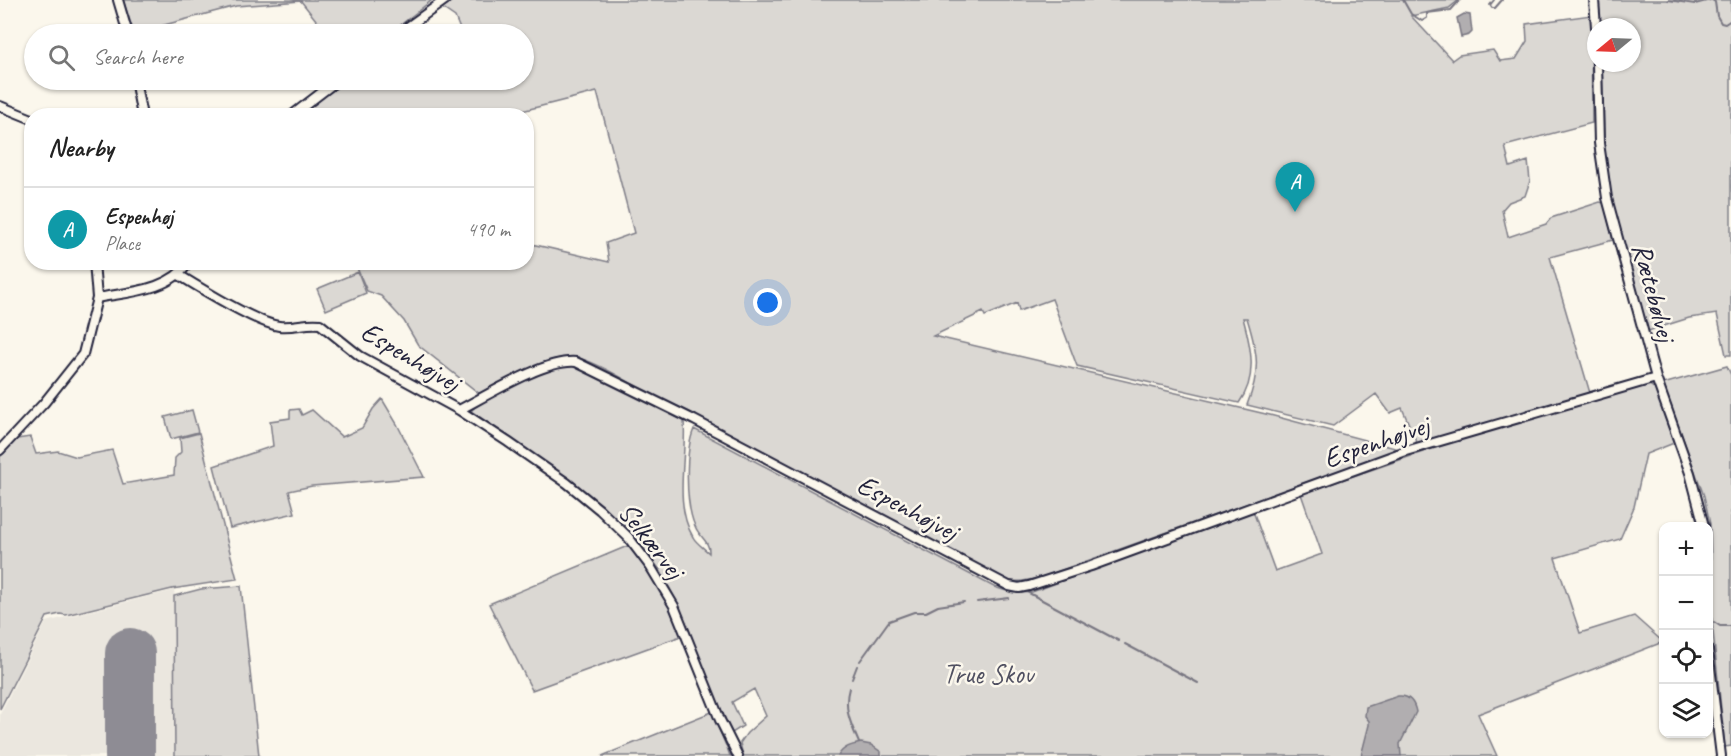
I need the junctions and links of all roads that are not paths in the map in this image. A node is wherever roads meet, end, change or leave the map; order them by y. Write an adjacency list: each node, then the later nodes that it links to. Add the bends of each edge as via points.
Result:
1 (118, 0): 5 (street)
2 (444, 0): 6 (street)
3 (1594, 0): 4 (street)
4 (1595, 18)
5 (125, 24)
6 (412, 24)
7 (1597, 72): 18 (street, Rætebølvej, via 1599,143 1605,187)
8 (137, 90): 11 (street)
9 (325, 90): 12 (street)
10 (0, 106): 13 (street)
11 (140, 108)
12 (301, 108)
13 (24, 116)
14 (95, 270): 17 (street)
15 (183, 270): 16 (street)
16 (179, 275): 17 (street, via 164,284); 19 (street, Espenhøjvej, via 267,323 286,327 321,324 360,356)
17 (98, 298): 20 (street, via 83,354)
18 (1656, 378): 19 (street, Espenhøjvej, via 1406,451 1091,566 1018,588 576,362 543,368); 21 (street, Rætebølvej)
19 (459, 410): 23 (street, Selkærvej, via 567,483 628,537 674,606)
20 (0, 450)
21 (1703, 522)
22 (1712, 684): 24 (street)
23 (738, 756)
24 (1721, 756)

